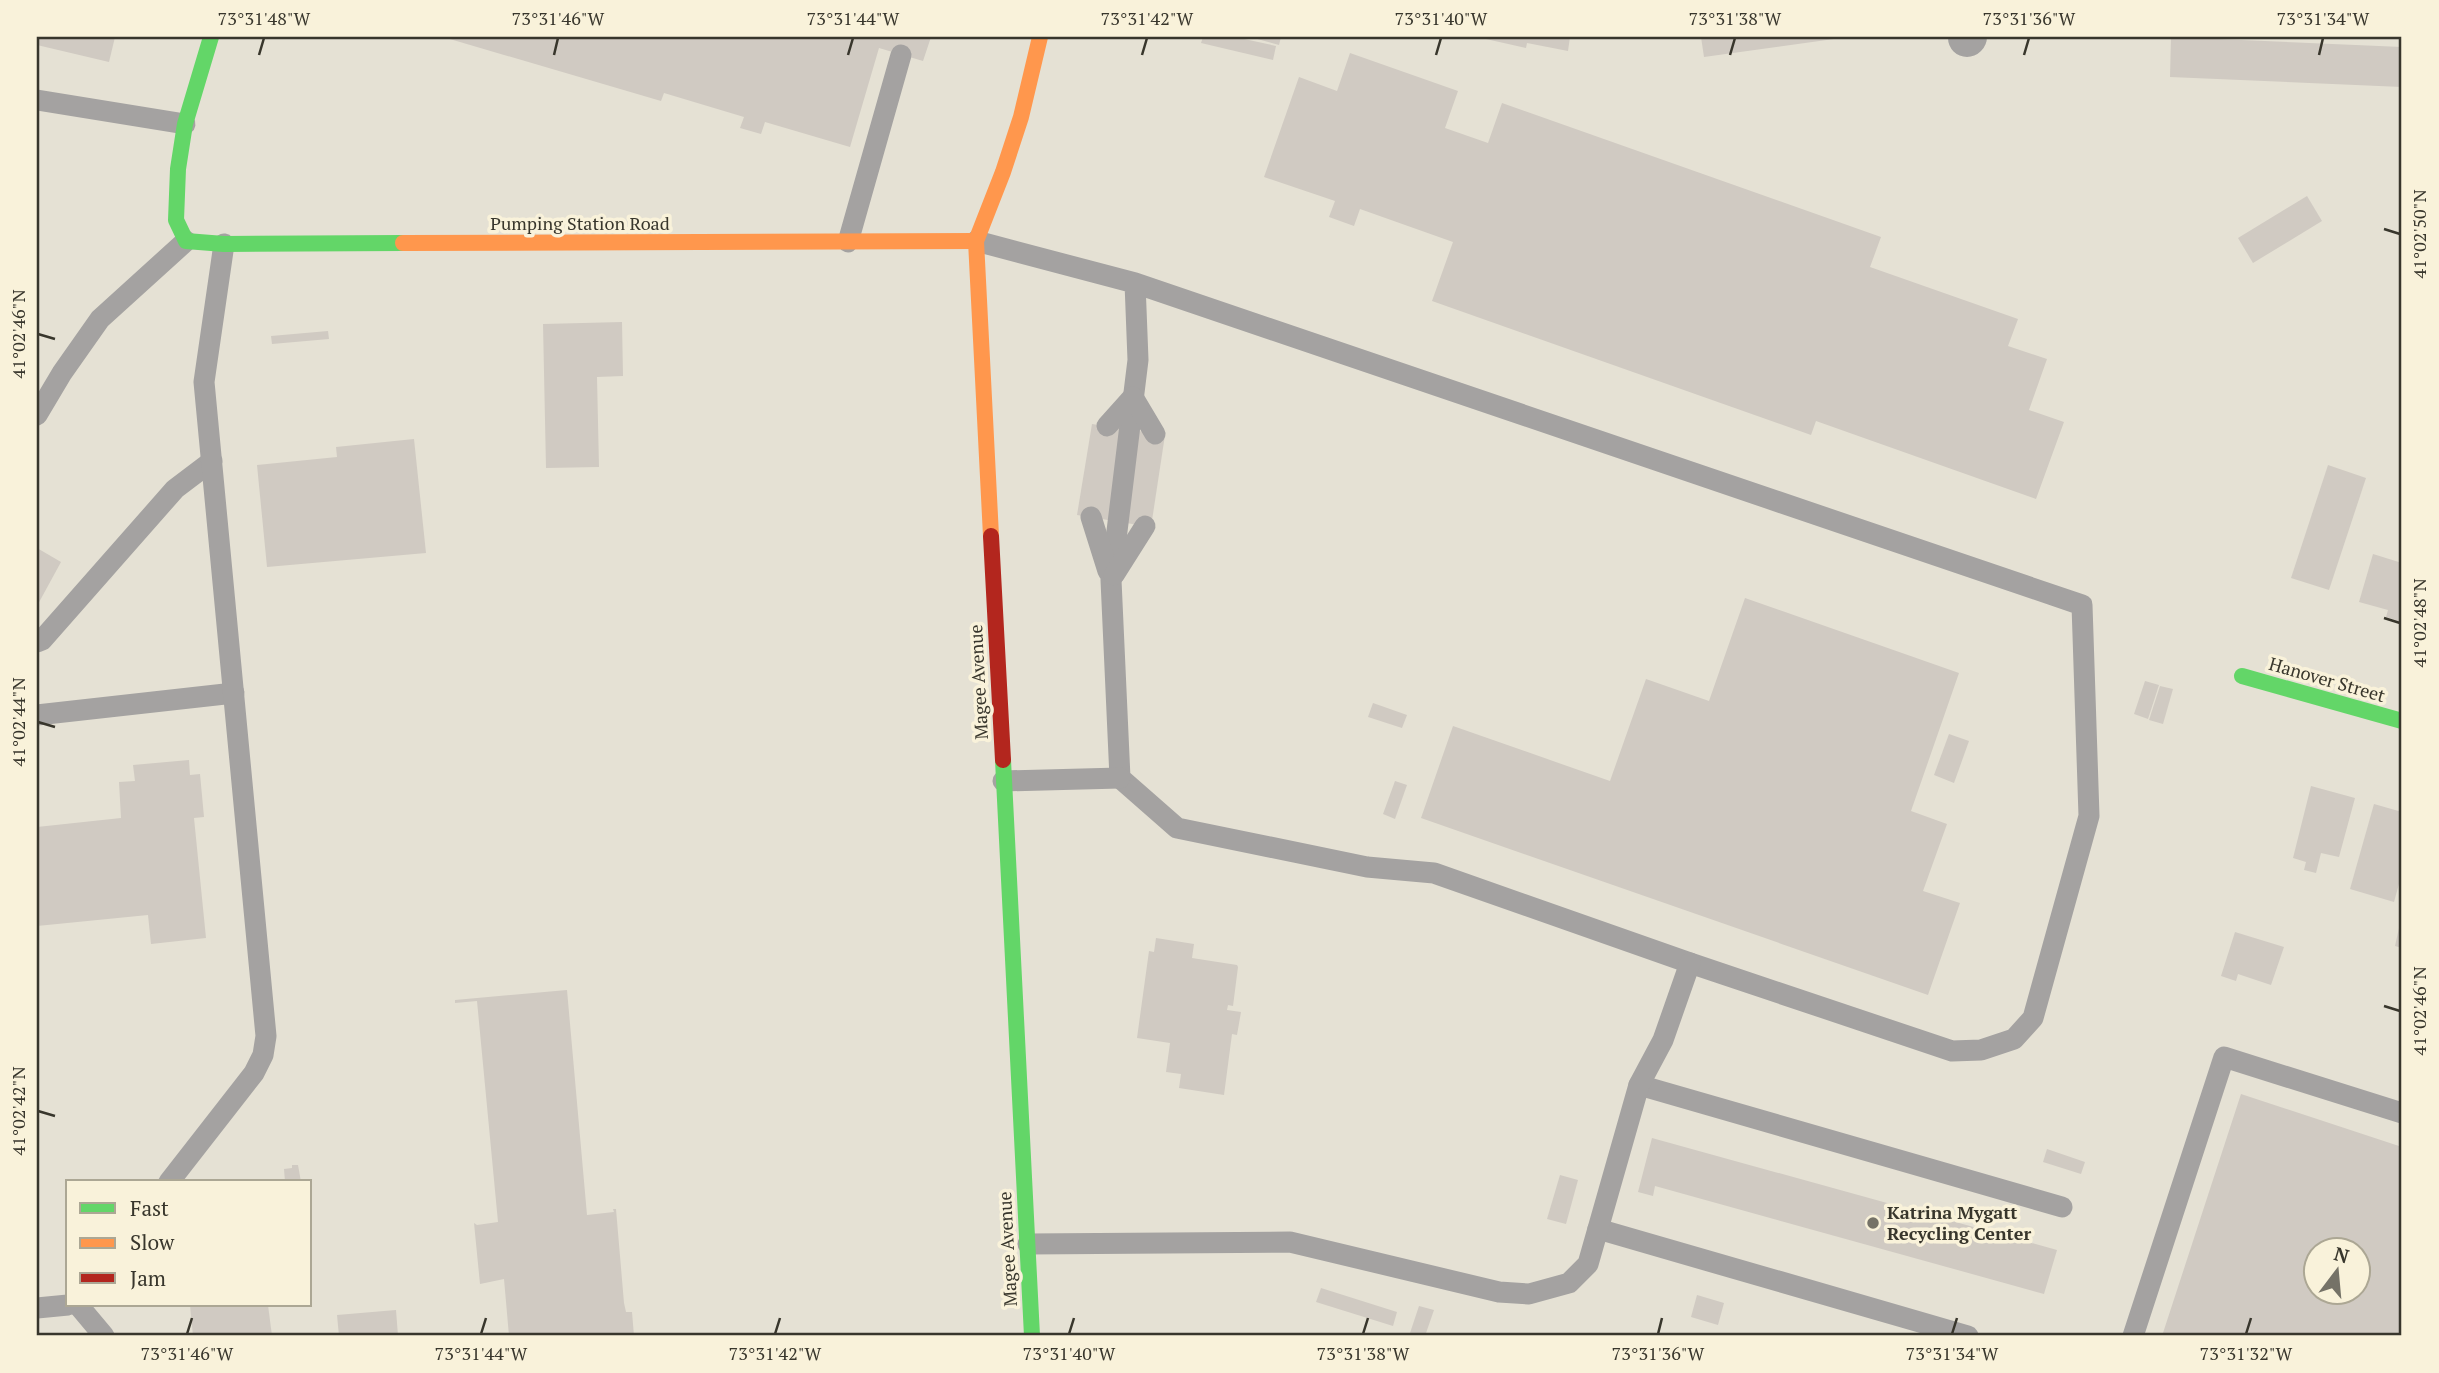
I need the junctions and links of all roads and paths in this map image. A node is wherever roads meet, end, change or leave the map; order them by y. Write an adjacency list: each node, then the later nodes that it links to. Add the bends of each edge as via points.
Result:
1 (211, 37): 5 (street)
2 (1040, 37): 7 (street, Magee Avenue, via 1021,117)
3 (901, 55): 8 (lane)
4 (37, 100): 5 (lane)
5 (185, 124): 6 (street, via 176,219)
6 (186, 241): 9 (street, Pumping Station Road); 12 (lane, via 100,319)
7 (975, 241): 8 (street, Pumping Station Road); 10 (lane); 25 (street, Magee Avenue)
8 (848, 242): 9 (street, Pumping Station Road)
9 (224, 244): 15 (lane, via 204,382)
10 (1135, 284): 11 (lane, via 1138,360); 26 (lane, via 2081,605 2089,816 2033,1018 2014,1039 1981,1050 1952,1051)
11 (1133, 397): 13 (lane); 14 (lane); 18 (lane)
12 (37, 415)
13 (1107, 426)
14 (1155, 434)
15 (212, 461): 19 (lane, via 176,489); 21 (lane)
16 (1091, 517): 18 (lane)
17 (1145, 526): 18 (lane)
18 (1111, 580): 24 (lane)
19 (37, 642)
20 (2242, 676): 23 (street, Hanover Street)
21 (234, 693): 22 (lane); 29 (lane, via 266,1036 254,1073)
22 (37, 715)
23 (2402, 720)
24 (1120, 778): 25 (lane); 26 (lane, via 1177,828 1367,867 1434,873)
25 (1003, 781): 32 (street, Magee Avenue)
26 (1690, 963): 27 (lane, via 1663,1040)
27 (1639, 1085): 30 (lane); 31 (lane)
28 (2402, 1113): 39 (lane, via 2224,1057)
29 (171, 1180)
30 (2062, 1207)
31 (1598, 1229): 32 (lane, via 1588,1264 1569,1283 1529,1294 1499,1292 1290,1242); 38 (lane)
32 (1028, 1244): 37 (street, Magee Avenue)
33 (66, 1305): 35 (lane)
34 (79, 1306): 36 (lane)
35 (37, 1308)
36 (104, 1336)
37 (1032, 1336)
38 (1968, 1336)
39 (2133, 1336)

